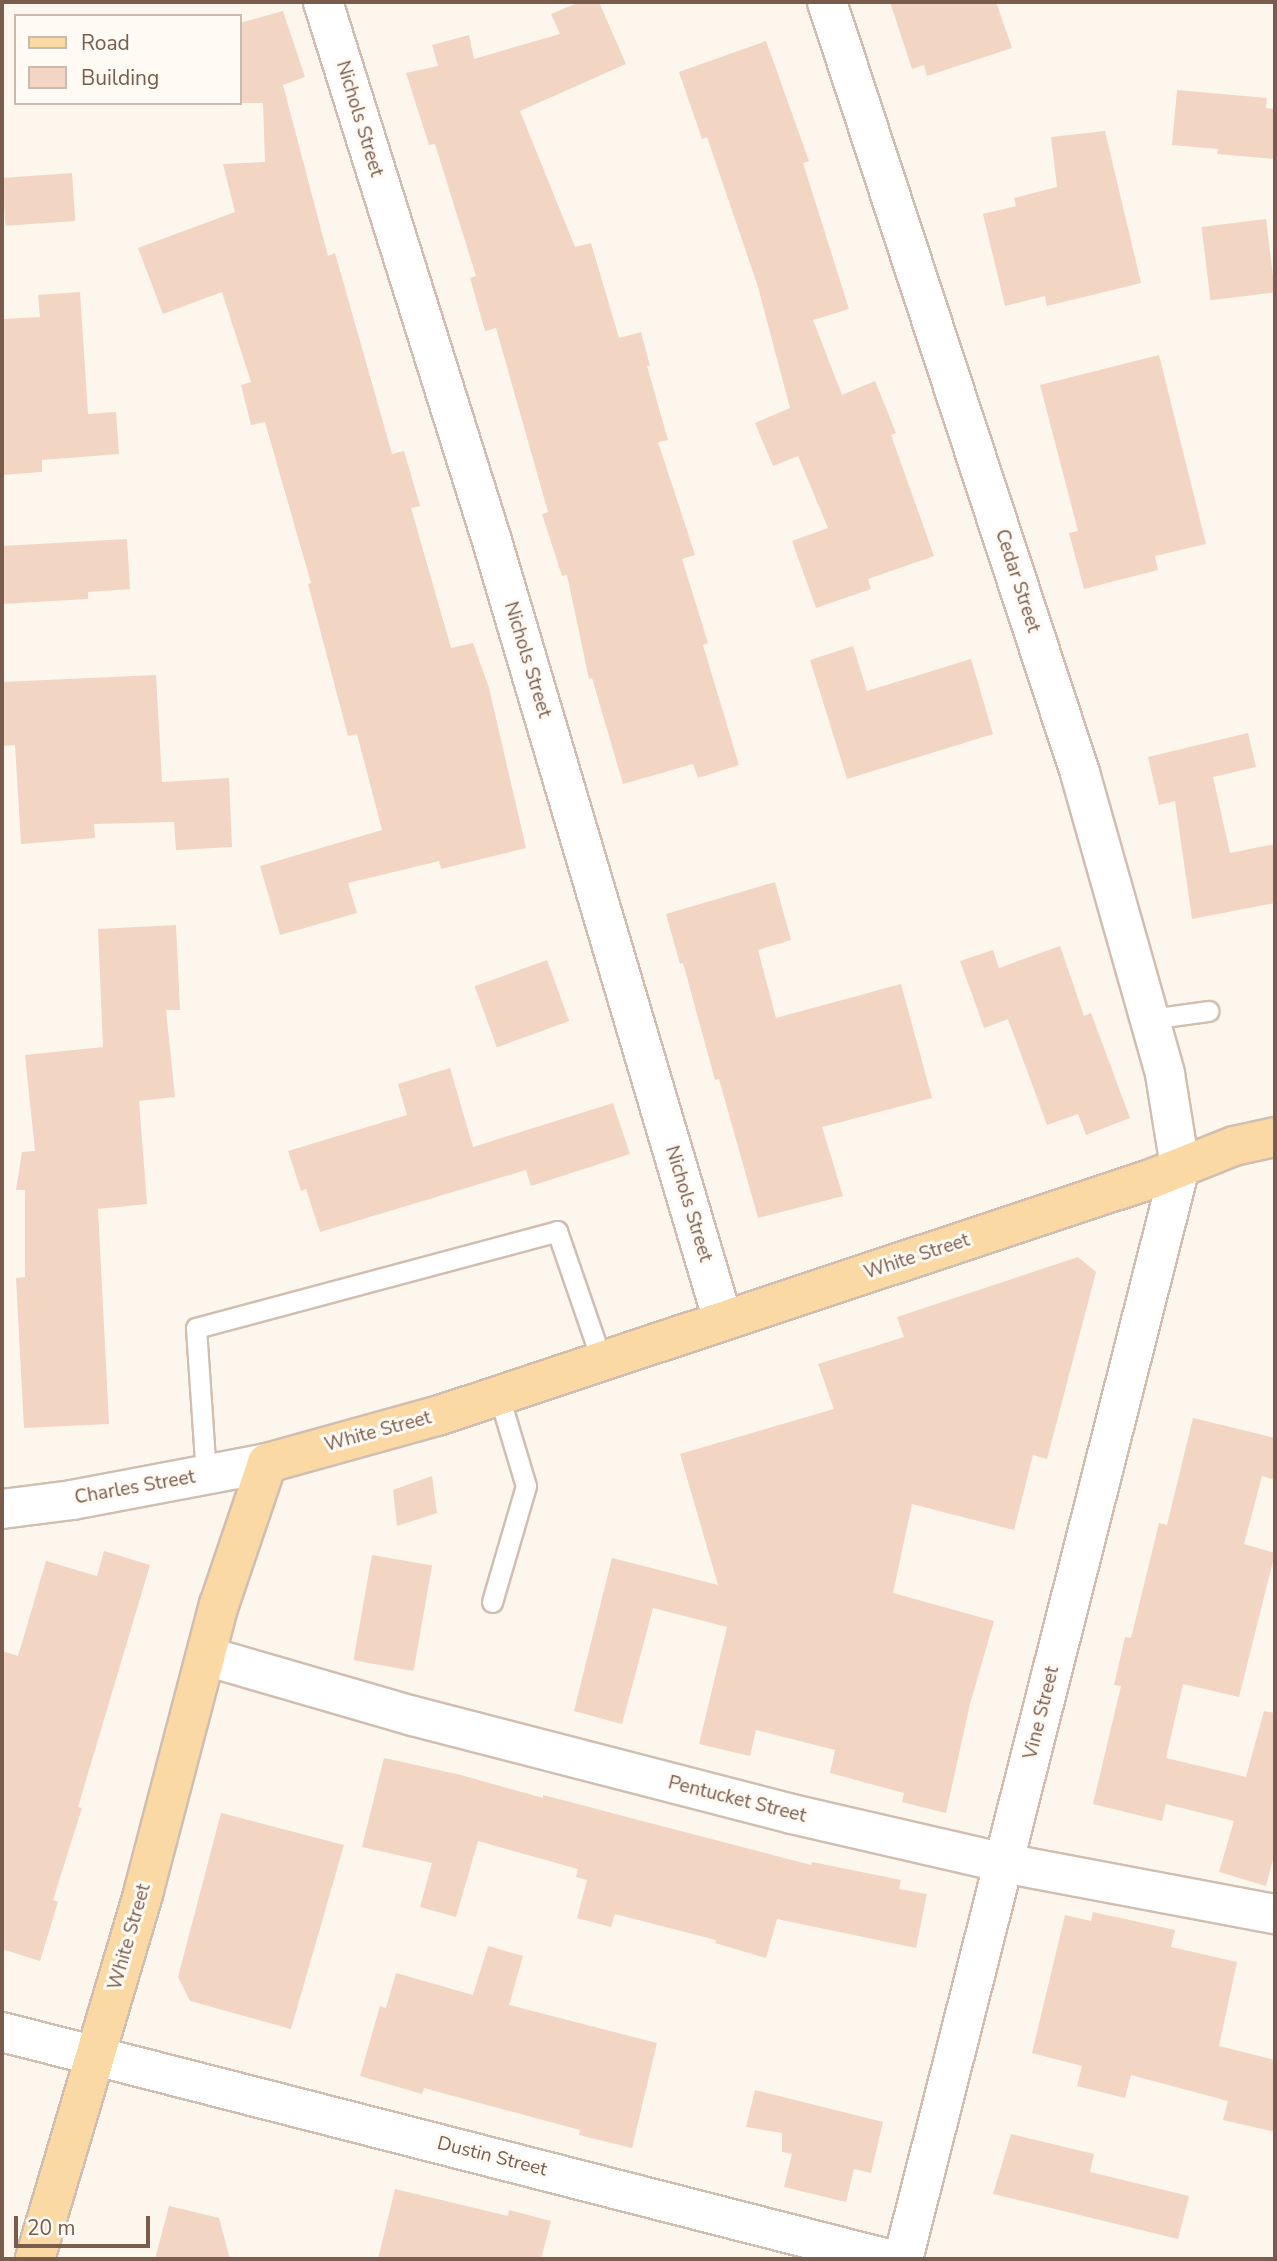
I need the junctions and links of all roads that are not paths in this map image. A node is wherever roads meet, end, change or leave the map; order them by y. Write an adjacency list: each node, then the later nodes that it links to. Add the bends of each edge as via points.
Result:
1 (323, 2): 7 (street, Nichols Street, via 492,541)
2 (827, 2): 4 (street, Cedar Street, via 1080,773)
3 (1208, 1011): 4 (lane)
4 (1150, 1019): 6 (street, Cedar Street, via 1166,1074)
5 (1275, 1137): 6 (main road, White Street, via 1234,1146)
6 (1180, 1167): 7 (main road, White Street); 15 (street, Vine Street)
7 (723, 1321): 8 (main road, White Street)
8 (602, 1362): 9 (main road, White Street); 11 (lane, via 557,1231 196,1328)
9 (499, 1396): 10 (main road, White Street); 13 (lane, via 526,1486)
10 (267, 1463): 11 (street, Charles Street); 14 (main road, White Street)
11 (206, 1475): 12 (street, Charles Street)
12 (2, 1509)
13 (492, 1602)
14 (206, 1656): 15 (street, Pentucket Street, via 413,1716 778,1811); 18 (main road, White Street)
15 (1004, 1863): 16 (street, Pentucket Street); 21 (street, Vine Street)
16 (1275, 1914)
17 (2, 2032): 18 (street, Dustin Street)
18 (96, 2055): 19 (main road, White Street); 20 (street, Dustin Street)
19 (36, 2259)
20 (888, 2259)
21 (903, 2259)

